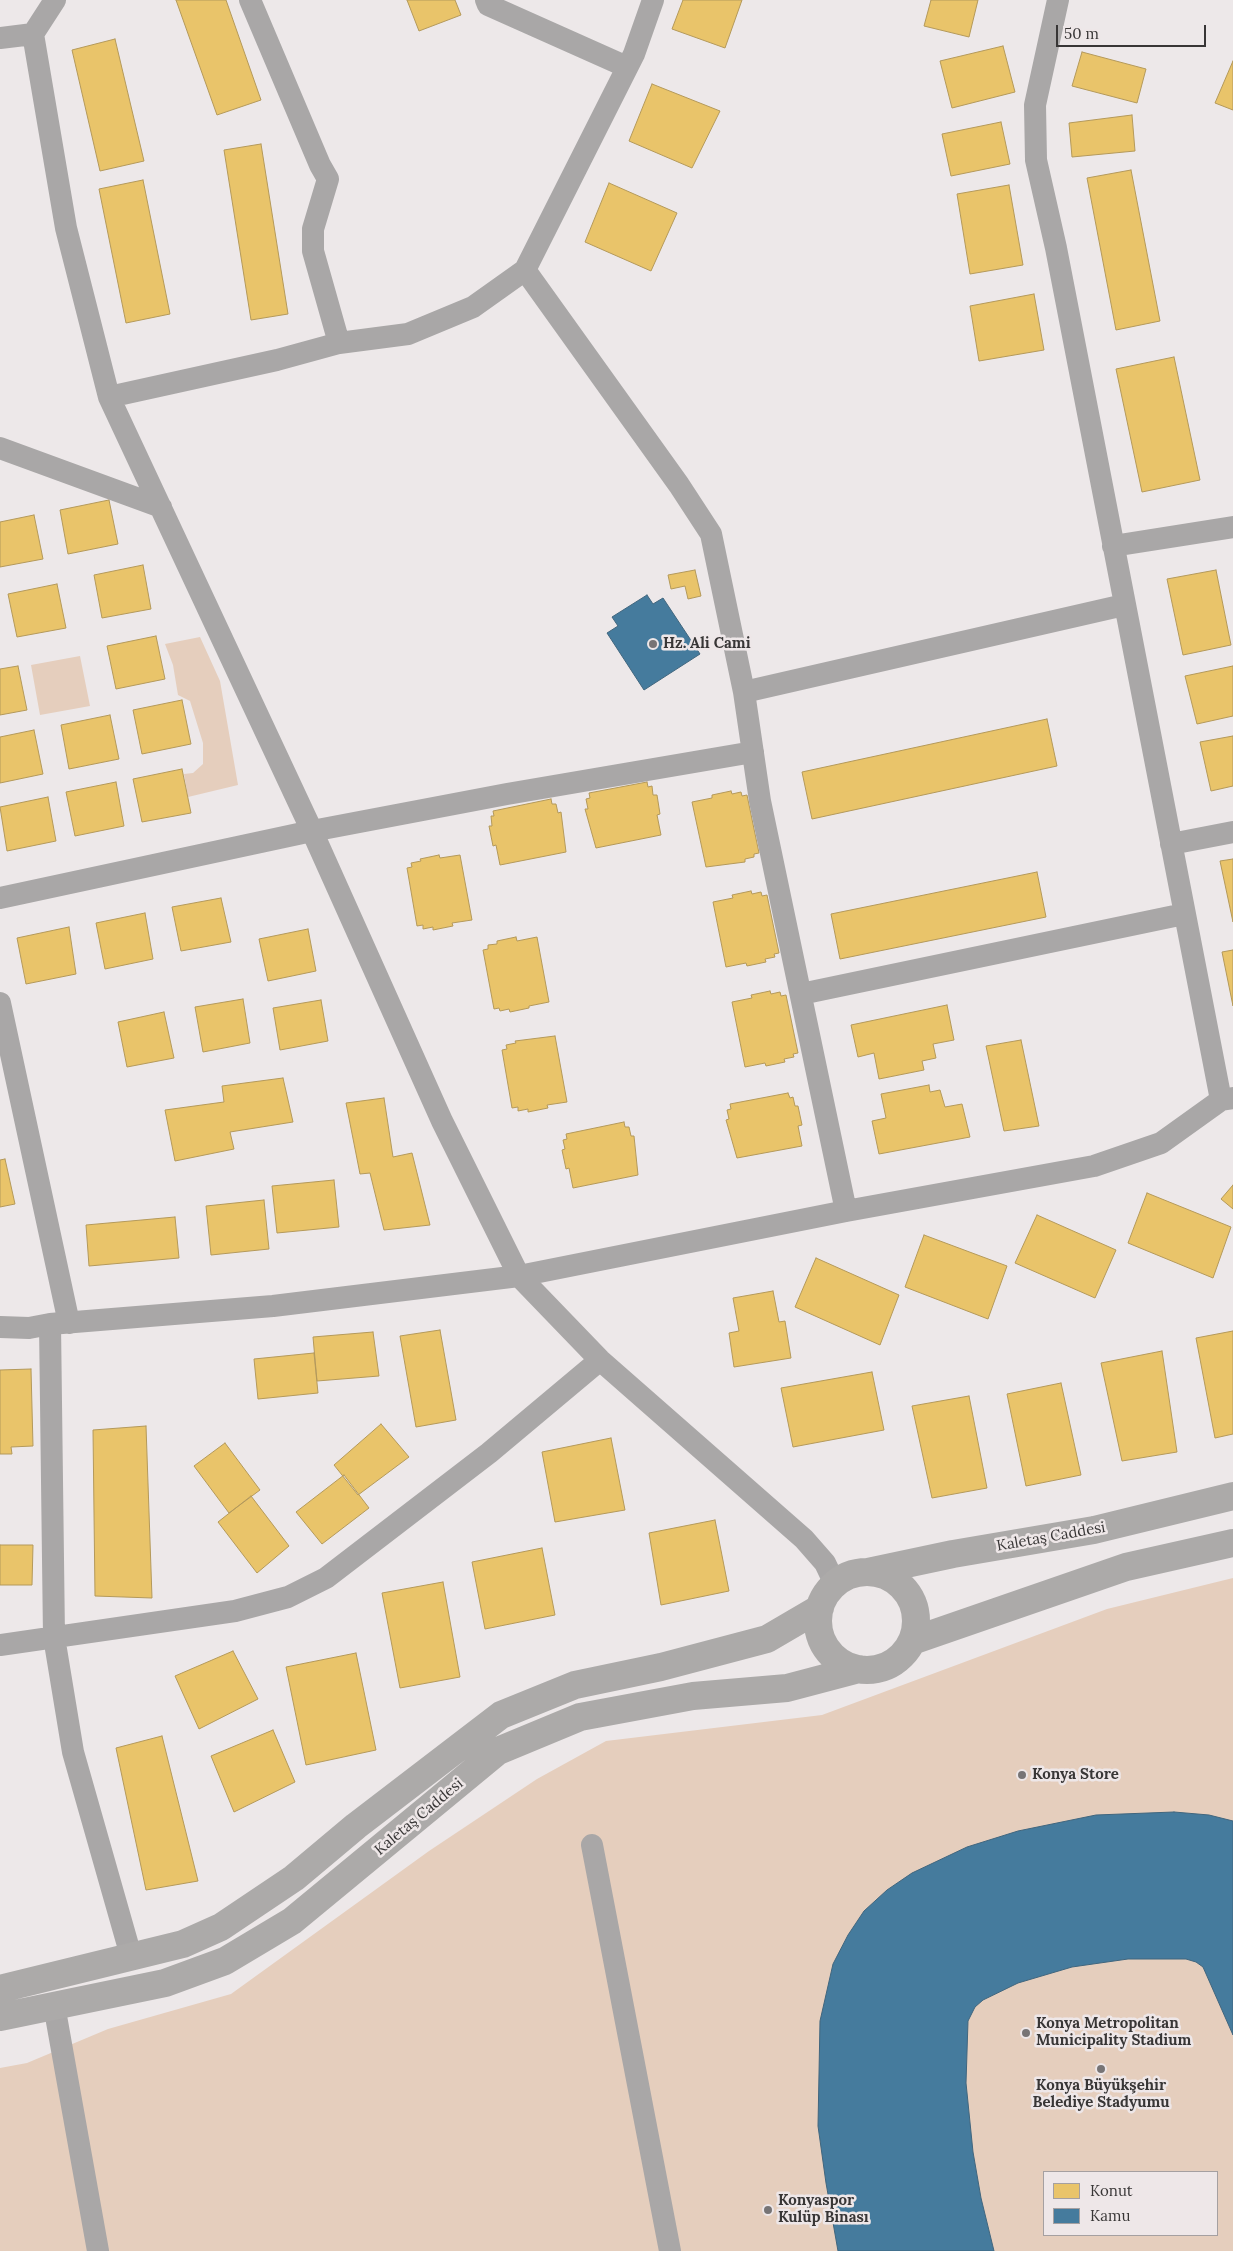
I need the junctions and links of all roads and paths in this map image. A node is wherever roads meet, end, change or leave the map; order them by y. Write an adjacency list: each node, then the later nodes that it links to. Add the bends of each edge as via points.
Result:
1 (56, 0): 6 (street)
2 (250, 0): 10 (street, via 328,179 313,229 313,251)
3 (486, 0): 8 (street, via 488,6)
4 (653, 0): 8 (street)
5 (1058, 0): 15 (street, via 1035,105 1036,160)
6 (33, 34): 7 (street); 11 (street, via 66,228)
7 (0, 38)
8 (627, 67): 9 (street)
9 (525, 270): 10 (street, via 473,307 408,334); 17 (street, via 711,534)
10 (339, 344): 11 (street)
11 (110, 397): 13 (street)
12 (0, 448): 13 (street)
13 (161, 507): 19 (street)
14 (1233, 527): 15 (street)
15 (1113, 546): 16 (street)
16 (1124, 605): 17 (street); 21 (street)
17 (744, 692): 18 (street)
18 (753, 752): 19 (street); 24 (street, via 760,801)
19 (312, 831): 22 (street); 28 (street, via 442,1121)
20 (1233, 832): 21 (street)
21 (1171, 844): 23 (street)
22 (0, 898)
23 (1184, 914): 24 (street); 26 (street)
24 (801, 994): 27 (street)
25 (0, 1003): 29 (street)
26 (1227, 1099): 27 (street, via 1161,1143 1094,1166)
27 (846, 1211): 28 (street)
28 (519, 1276): 29 (street, via 273,1306); 31 (street)
29 (60, 1323): 30 (street, via 29,1328); 37 (street)
30 (0, 1327)
31 (600, 1360): 35 (street, via 804,1539 825,1563); 37 (street, via 489,1453 326,1578 288,1596 235,1611)
32 (1233, 1496): 34 (main road, Kaletaş Caddesi, via 1094,1530)
33 (1233, 1543): 38 (main road, via 1126,1567)
34 (868, 1572): 35 (main road, via 855,1574); 38 (main road, via 884,1575 898,1583 908,1595 915,1609)
35 (836, 1584): 36 (main road, via 828,1591)
36 (820, 1608): 40 (main road, via 818,1624 822,1640 831,1654 844,1664); 42 (main road, Kaletaş Caddesi, via 767,1640 575,1685 501,1715 294,1878 221,1927 184,1944)
37 (54, 1637): 39 (street); 42 (street, via 73,1752)
38 (912, 1641): 40 (main road, via 890,1664 875,1669)
39 (0, 1645)
40 (859, 1669): 44 (main road, Kaletaş Caddesi, via 788,1688 694,1696 580,1717 498,1751 292,1922 225,1961 165,1982)
41 (592, 1845): 47 (street)
42 (131, 1956): 43 (main road, Kaletaş Caddesi)
43 (0, 1989)
44 (54, 2005): 45 (main road, Kaletaş Caddesi); 46 (street)
45 (0, 2017)
46 (98, 2251)
47 (670, 2251)

